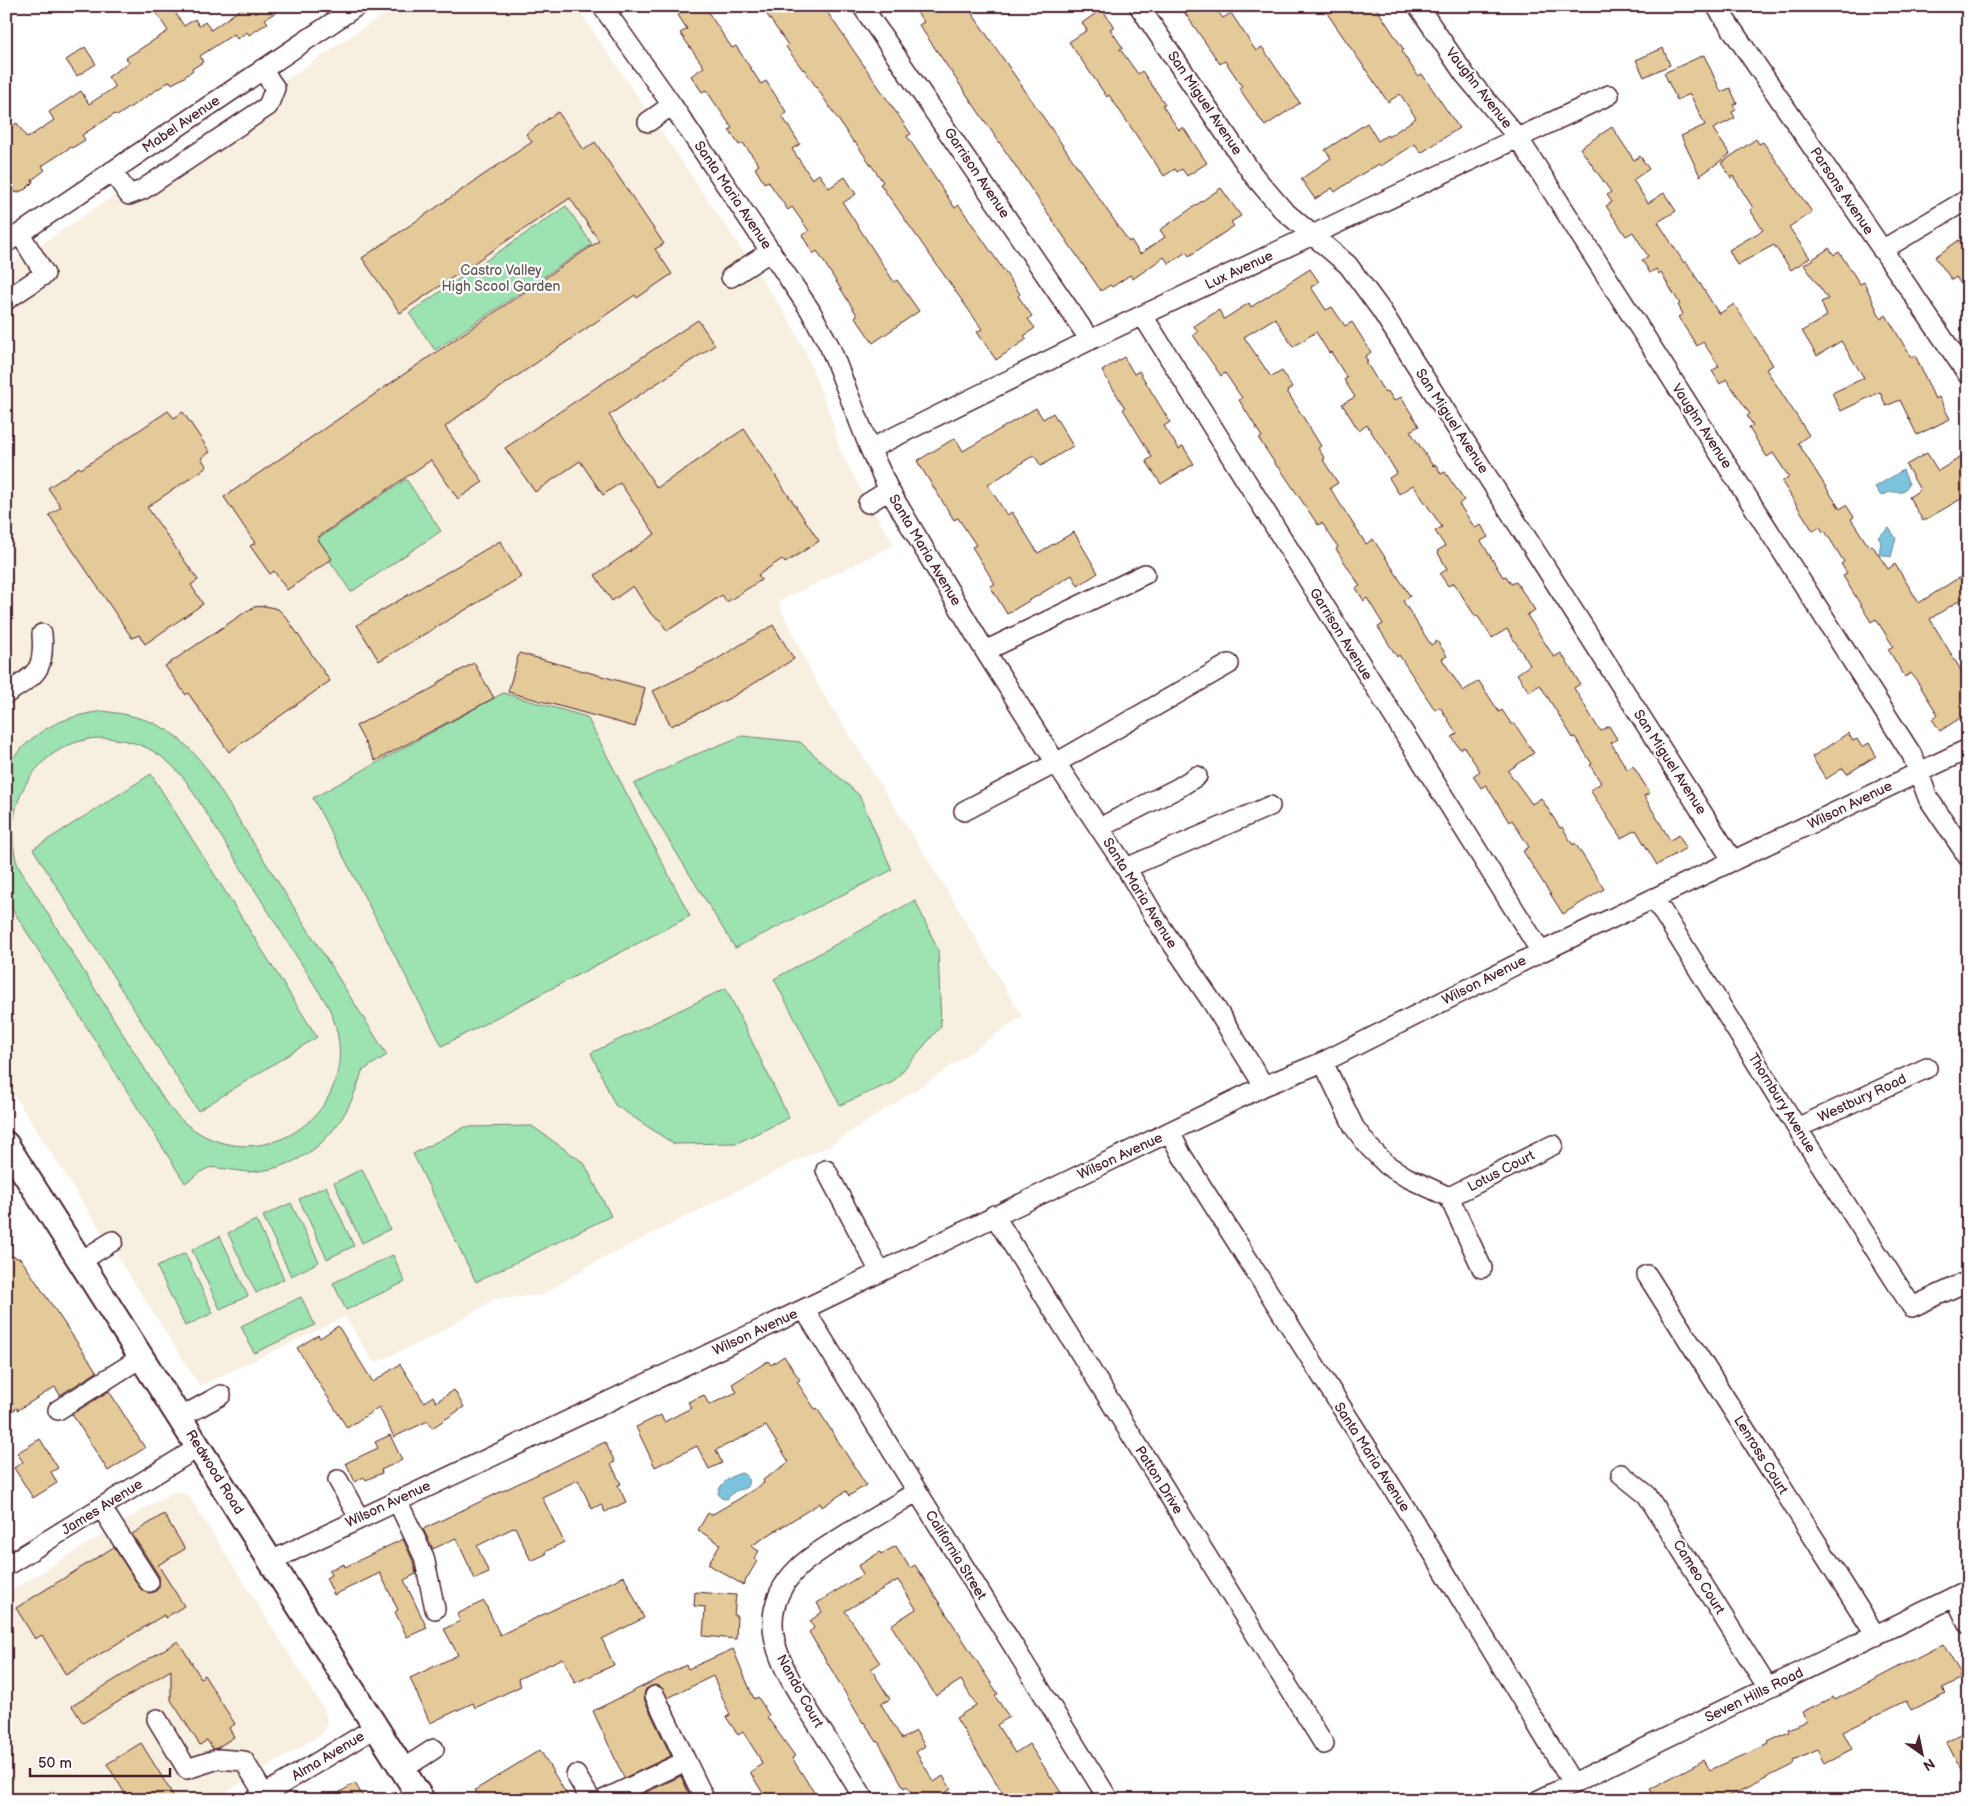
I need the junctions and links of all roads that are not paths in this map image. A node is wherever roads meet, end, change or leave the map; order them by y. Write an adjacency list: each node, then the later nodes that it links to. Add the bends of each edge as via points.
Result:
1 (357, 6): 7 (street, Mabel Avenue)
2 (602, 6): 9 (street, Santa Maria Avenue)
3 (862, 6): 21 (street, Garrison Avenue)
4 (1139, 6): 14 (street, San Miguel Avenue, via 1254,176 1283,210)
5 (1418, 6): 11 (street, Vaughn Avenue, via 1465,75)
6 (1716, 6): 16 (street, Parsons Avenue)
7 (262, 69): 12 (street, Mabel Avenue); 12 (street, via 274,88 268,106 226,135 142,190 129,195)
8 (1609, 95): 11 (street, Lux Avenue)
9 (672, 105): 10 (street); 17 (street, Santa Maria Avenue)
10 (648, 122)
11 (1518, 138): 14 (street, Lux Avenue); 33 (street, Vaughn Avenue, via 1912,755)
12 (112, 170): 15 (street, Mabel Avenue)
13 (1968, 199): 16 (street)
14 (1314, 235): 20 (street, Lux Avenue); 39 (street, San Miguel Avenue, via 1348,265 1381,310)
15 (13, 238): 19 (street, via 45,274)
16 (1882, 250): 22 (street, Parsons Avenue)
17 (771, 251): 18 (street); 23 (street, Santa Maria Avenue, via 830,347)
18 (731, 277)
19 (6, 300)
20 (1143, 316): 21 (street, Lux Avenue); 42 (street, Garrison Avenue)
21 (1090, 340): 23 (street, Lux Avenue)
22 (1968, 375)
23 (870, 449): 24 (street, Santa Maria Avenue)
24 (889, 490): 25 (street); 28 (street, Santa Maria Avenue)
25 (868, 503)
26 (1145, 574): 28 (street)
27 (42, 634): 30 (street, via 42,662 38,670)
28 (985, 651): 32 (street, Santa Maria Avenue)
29 (1229, 664): 32 (street)
30 (6, 694)
31 (1968, 749): 33 (street, Wilson Avenue)
32 (1056, 763): 36 (street); 37 (street, Santa Maria Avenue)
33 (1919, 772): 38 (street, Vaughn Avenue, via 1928,798); 39 (street, Wilson Avenue)
34 (1197, 776): 37 (street)
35 (1270, 806): 40 (street)
36 (964, 811)
37 (1099, 828): 40 (street, Santa Maria Avenue)
38 (1968, 857)
39 (1733, 861): 41 (street, Wilson Avenue)
40 (1126, 868): 45 (street, Santa Maria Avenue)
41 (1654, 898): 42 (street, Wilson Avenue); 46 (street, Thornbury Avenue)
42 (1541, 952): 43 (street, Wilson Avenue)
43 (1323, 1062): 45 (street, Wilson Avenue); 51 (street, via 1354,1127 1369,1147 1387,1165 1406,1177)
44 (1927, 1068): 46 (street, Westbury Road)
45 (1264, 1086): 47 (street, Wilson Avenue)
46 (1797, 1128): 58 (street, Thornbury Avenue, via 1912,1307)
47 (1170, 1132): 52 (street, Wilson Avenue); 87 (street, Santa Maria Avenue, via 1423,1536)
48 (6, 1144): 54 (main road, Redwood Road)
49 (1553, 1144): 51 (street, Lotus Court)
50 (826, 1170): 56 (street)
51 (1449, 1197): 55 (street)
52 (994, 1216): 56 (street, Wilson Avenue); 82 (street, Patton Drive)
53 (113, 1241): 54 (street)
54 (81, 1261): 60 (main road, Redwood Road)
55 (1482, 1268)
56 (880, 1272): 59 (street, Wilson Avenue)
57 (1647, 1275): 77 (street, Lenross Court)
58 (1968, 1281)
59 (804, 1309): 67 (street, California Street); 68 (street, Wilson Avenue)
60 (142, 1357): 62 (street); 63 (main road, Redwood Road)
61 (221, 1395): 63 (street)
62 (58, 1410)
63 (181, 1417): 64 (main road, Redwood Road)
64 (198, 1447): 69 (street, James Avenue); 71 (main road, Redwood Road)
65 (1621, 1474): 78 (street, Cameo Court, via 1647,1495)
66 (338, 1480): 70 (street)
67 (916, 1492): 93 (street, Nando Court, via 805,1562 787,1580 775,1608 774,1639 783,1668); 94 (street, California Street)
68 (397, 1500): 70 (street, Wilson Avenue); 75 (street, via 424,1556)
69 (101, 1507): 72 (street, James Avenue); 73 (street)
70 (359, 1518): 71 (street, Wilson Avenue)
71 (271, 1561): 81 (main road, Redwood Road)
72 (6, 1566)
73 (149, 1582)
74 (1962, 1593): 76 (street); 77 (street, Seven Hills Road)
75 (435, 1609)
76 (1968, 1624)
77 (1876, 1636): 78 (street, Seven Hills Road)
78 (1768, 1688): 87 (street, Seven Hills Road)
79 (655, 1696): 84 (street)
80 (157, 1719): 88 (street, via 187,1769 218,1759 244,1761)
81 (376, 1727): 85 (main road, Redwood Road); 88 (street, Alma Avenue)
82 (1324, 1744)
83 (434, 1749): 85 (street)
84 (686, 1761): 91 (street); 92 (street)
85 (403, 1769): 89 (main road, Redwood Road)
86 (576, 1775): 90 (street)
87 (1573, 1784): 95 (street, Seven Hills Road)
88 (259, 1797)
89 (422, 1800)
90 (591, 1800)
91 (603, 1800)
92 (705, 1800)
93 (865, 1800)
94 (1109, 1800)
95 (1539, 1800)

